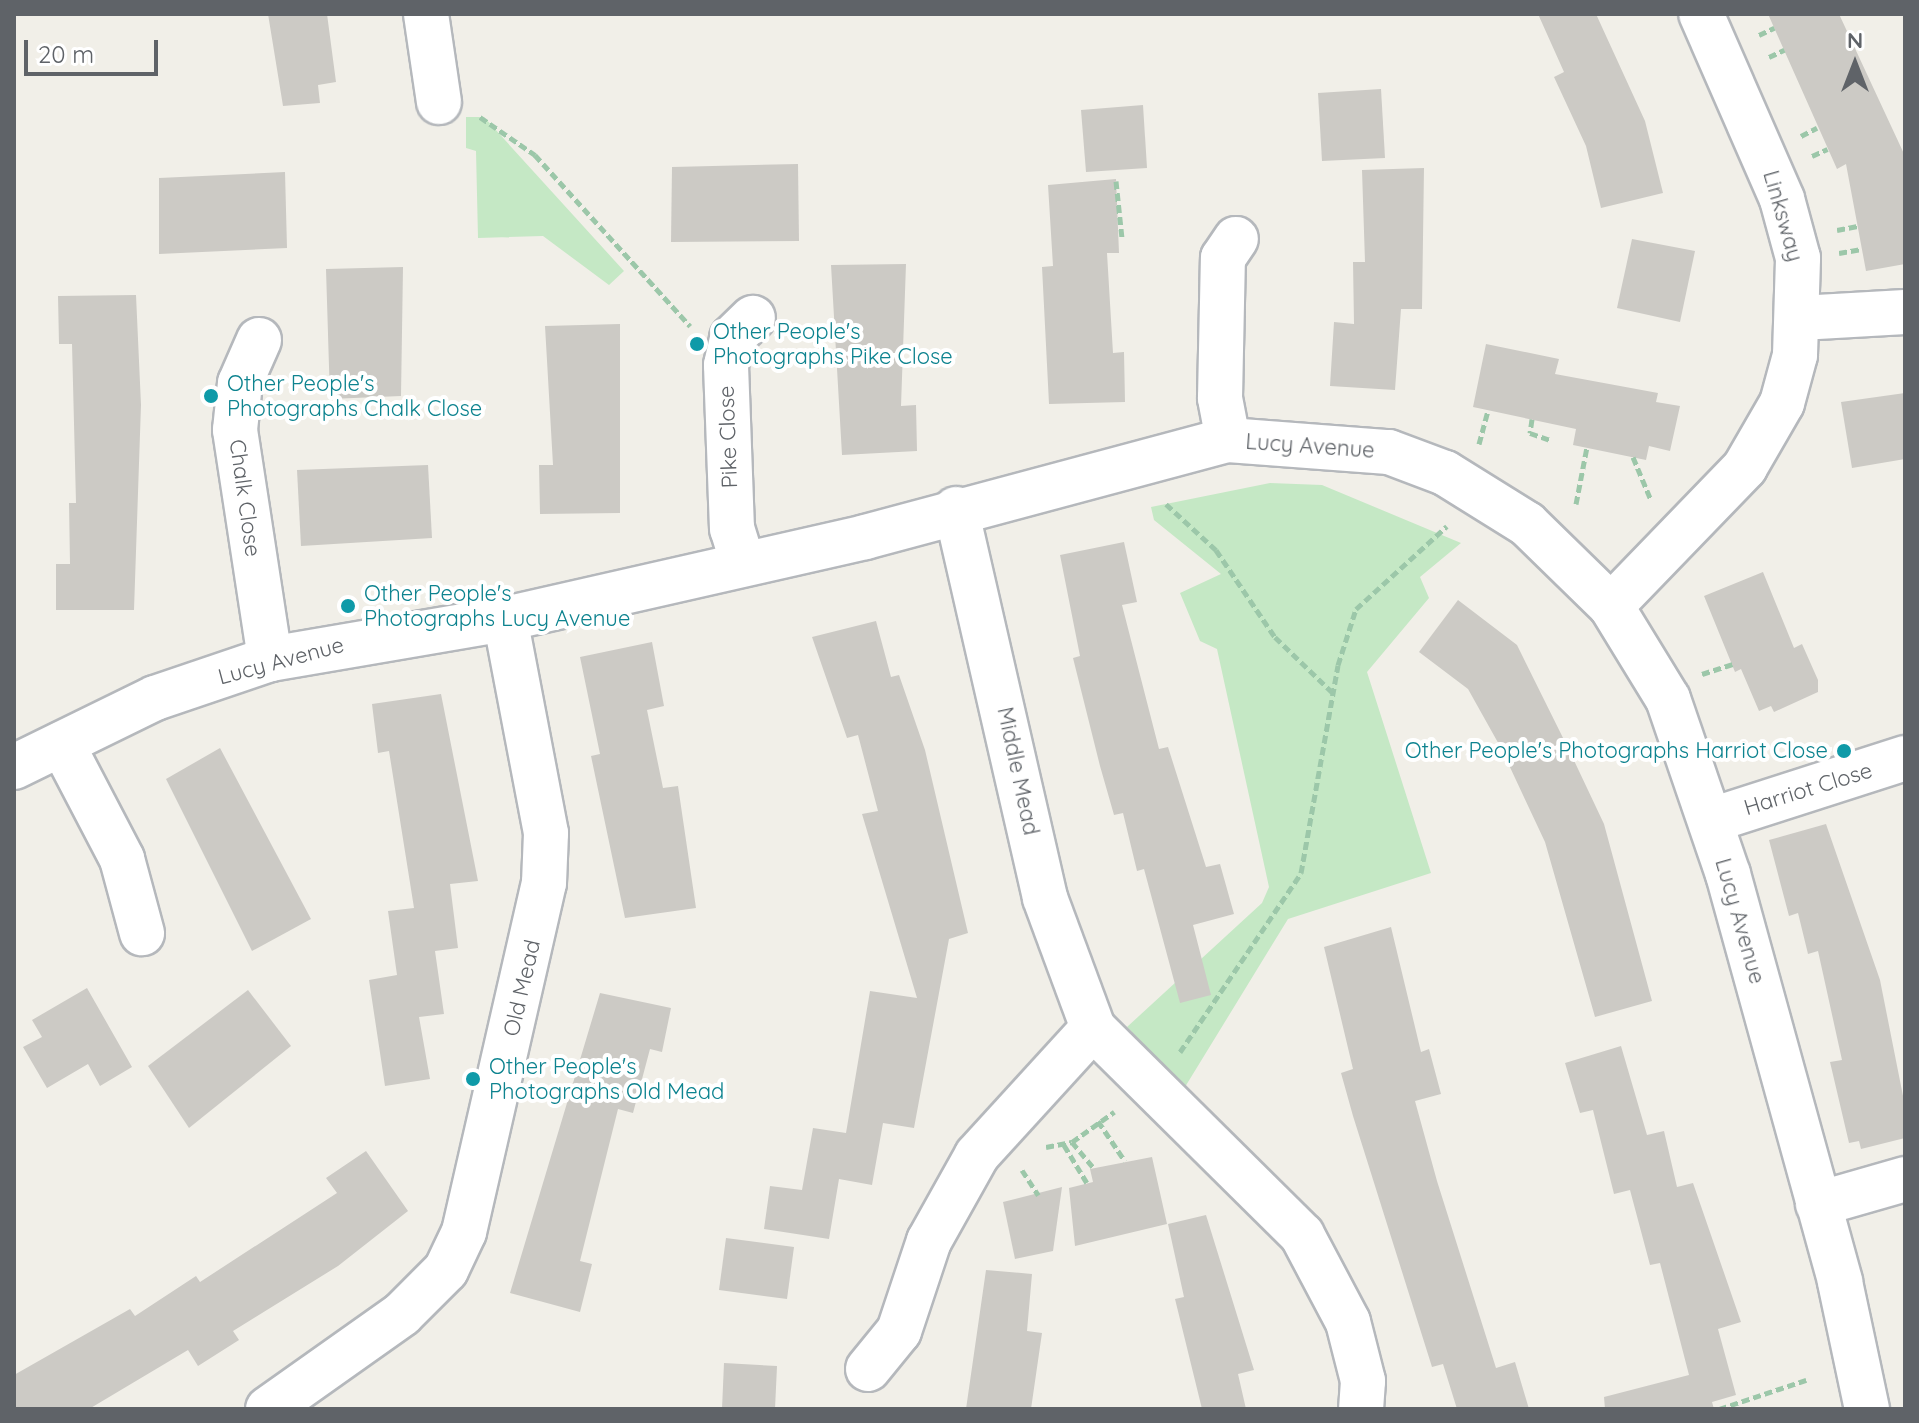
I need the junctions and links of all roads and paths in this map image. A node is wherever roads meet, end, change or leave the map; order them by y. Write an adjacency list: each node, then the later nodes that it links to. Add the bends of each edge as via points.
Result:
1 (426, 14): 3 (street)
2 (1701, 14): 17 (street, Linksway, via 1782,199 1798,258)
3 (455, 106): 19 (path, via 535,155)
4 (1817, 128): 5 (path)
5 (1797, 138)
6 (1828, 149): 7 (path)
7 (1807, 158)
8 (1116, 181): 11 (path)
9 (1858, 226): 10 (path)
10 (1829, 231)
11 (1122, 238)
12 (1236, 239): 22 (street, via 1223,258 1220,398)
13 (1862, 249): 14 (path)
14 (1830, 254)
15 (1905, 312): 17 (street)
16 (753, 318): 19 (street, Pike Close, via 732,338)
17 (1800, 318): 33 (street, Linksway, via 1782,403 1766,436 1695,526)
18 (259, 340): 35 (street, Chalk Close, via 240,383 235,430)
19 (726, 365): 32 (street, Pike Close, via 732,529)
20 (1488, 410): 25 (path)
21 (1532, 419): 23 (path, via 1530,433)
22 (1228, 440): 30 (street, Lucy Avenue); 33 (street, Lucy Avenue, via 1389,452 1445,473 1527,524)
23 (1550, 440)
24 (1587, 447): 28 (path)
25 (1478, 448)
26 (1633, 457): 29 (path)
27 (1159, 498): 38 (path, via 1216,550 1275,637)
28 (1576, 504)
29 (1654, 506)
30 (956, 509): 32 (street, Lucy Avenue); 44 (street, Middle Mead, via 1045,898)
31 (1448, 526): 38 (path, via 1356,609)
32 (743, 564): 34 (street, Lucy Avenue)
33 (1611, 606): 42 (street, Lucy Avenue, via 1642,647 1684,730)
34 (505, 619): 35 (street, Lucy Avenue); 58 (street, Old Mead, via 546,833 544,883 464,1232 446,1270 402,1314)
35 (270, 659): 39 (street, Lucy Avenue, via 155,698)
36 (1732, 664): 37 (path)
37 (1689, 679)
38 (1333, 694): 45 (path, via 1301,873)
39 (62, 744): 41 (street, Lucy Avenue); 43 (street, via 122,859)
40 (1905, 758): 42 (street, Harriot Close)
41 (14, 767)
42 (1712, 820): 55 (street, Lucy Avenue)
43 (142, 933)
44 (1093, 1028): 56 (street, via 977,1155 929,1241 899,1331); 59 (street, Middle Mead, via 1302,1235 1348,1322 1363,1381)
45 (1176, 1057)
46 (1125, 1106): 47 (path)
47 (1098, 1121): 48 (path); 51 (path)
48 (1072, 1142): 49 (path); 52 (path)
49 (1064, 1145): 50 (path); 54 (path)
50 (1038, 1148)
51 (1125, 1161)
52 (1094, 1168)
53 (1905, 1179): 55 (street)
54 (1087, 1183)
55 (1818, 1204): 61 (street, Lucy Avenue)
56 (868, 1369)
57 (1806, 1380): 60 (path)
58 (268, 1409)
59 (1361, 1409)
60 (1719, 1409)
61 (1867, 1409)

